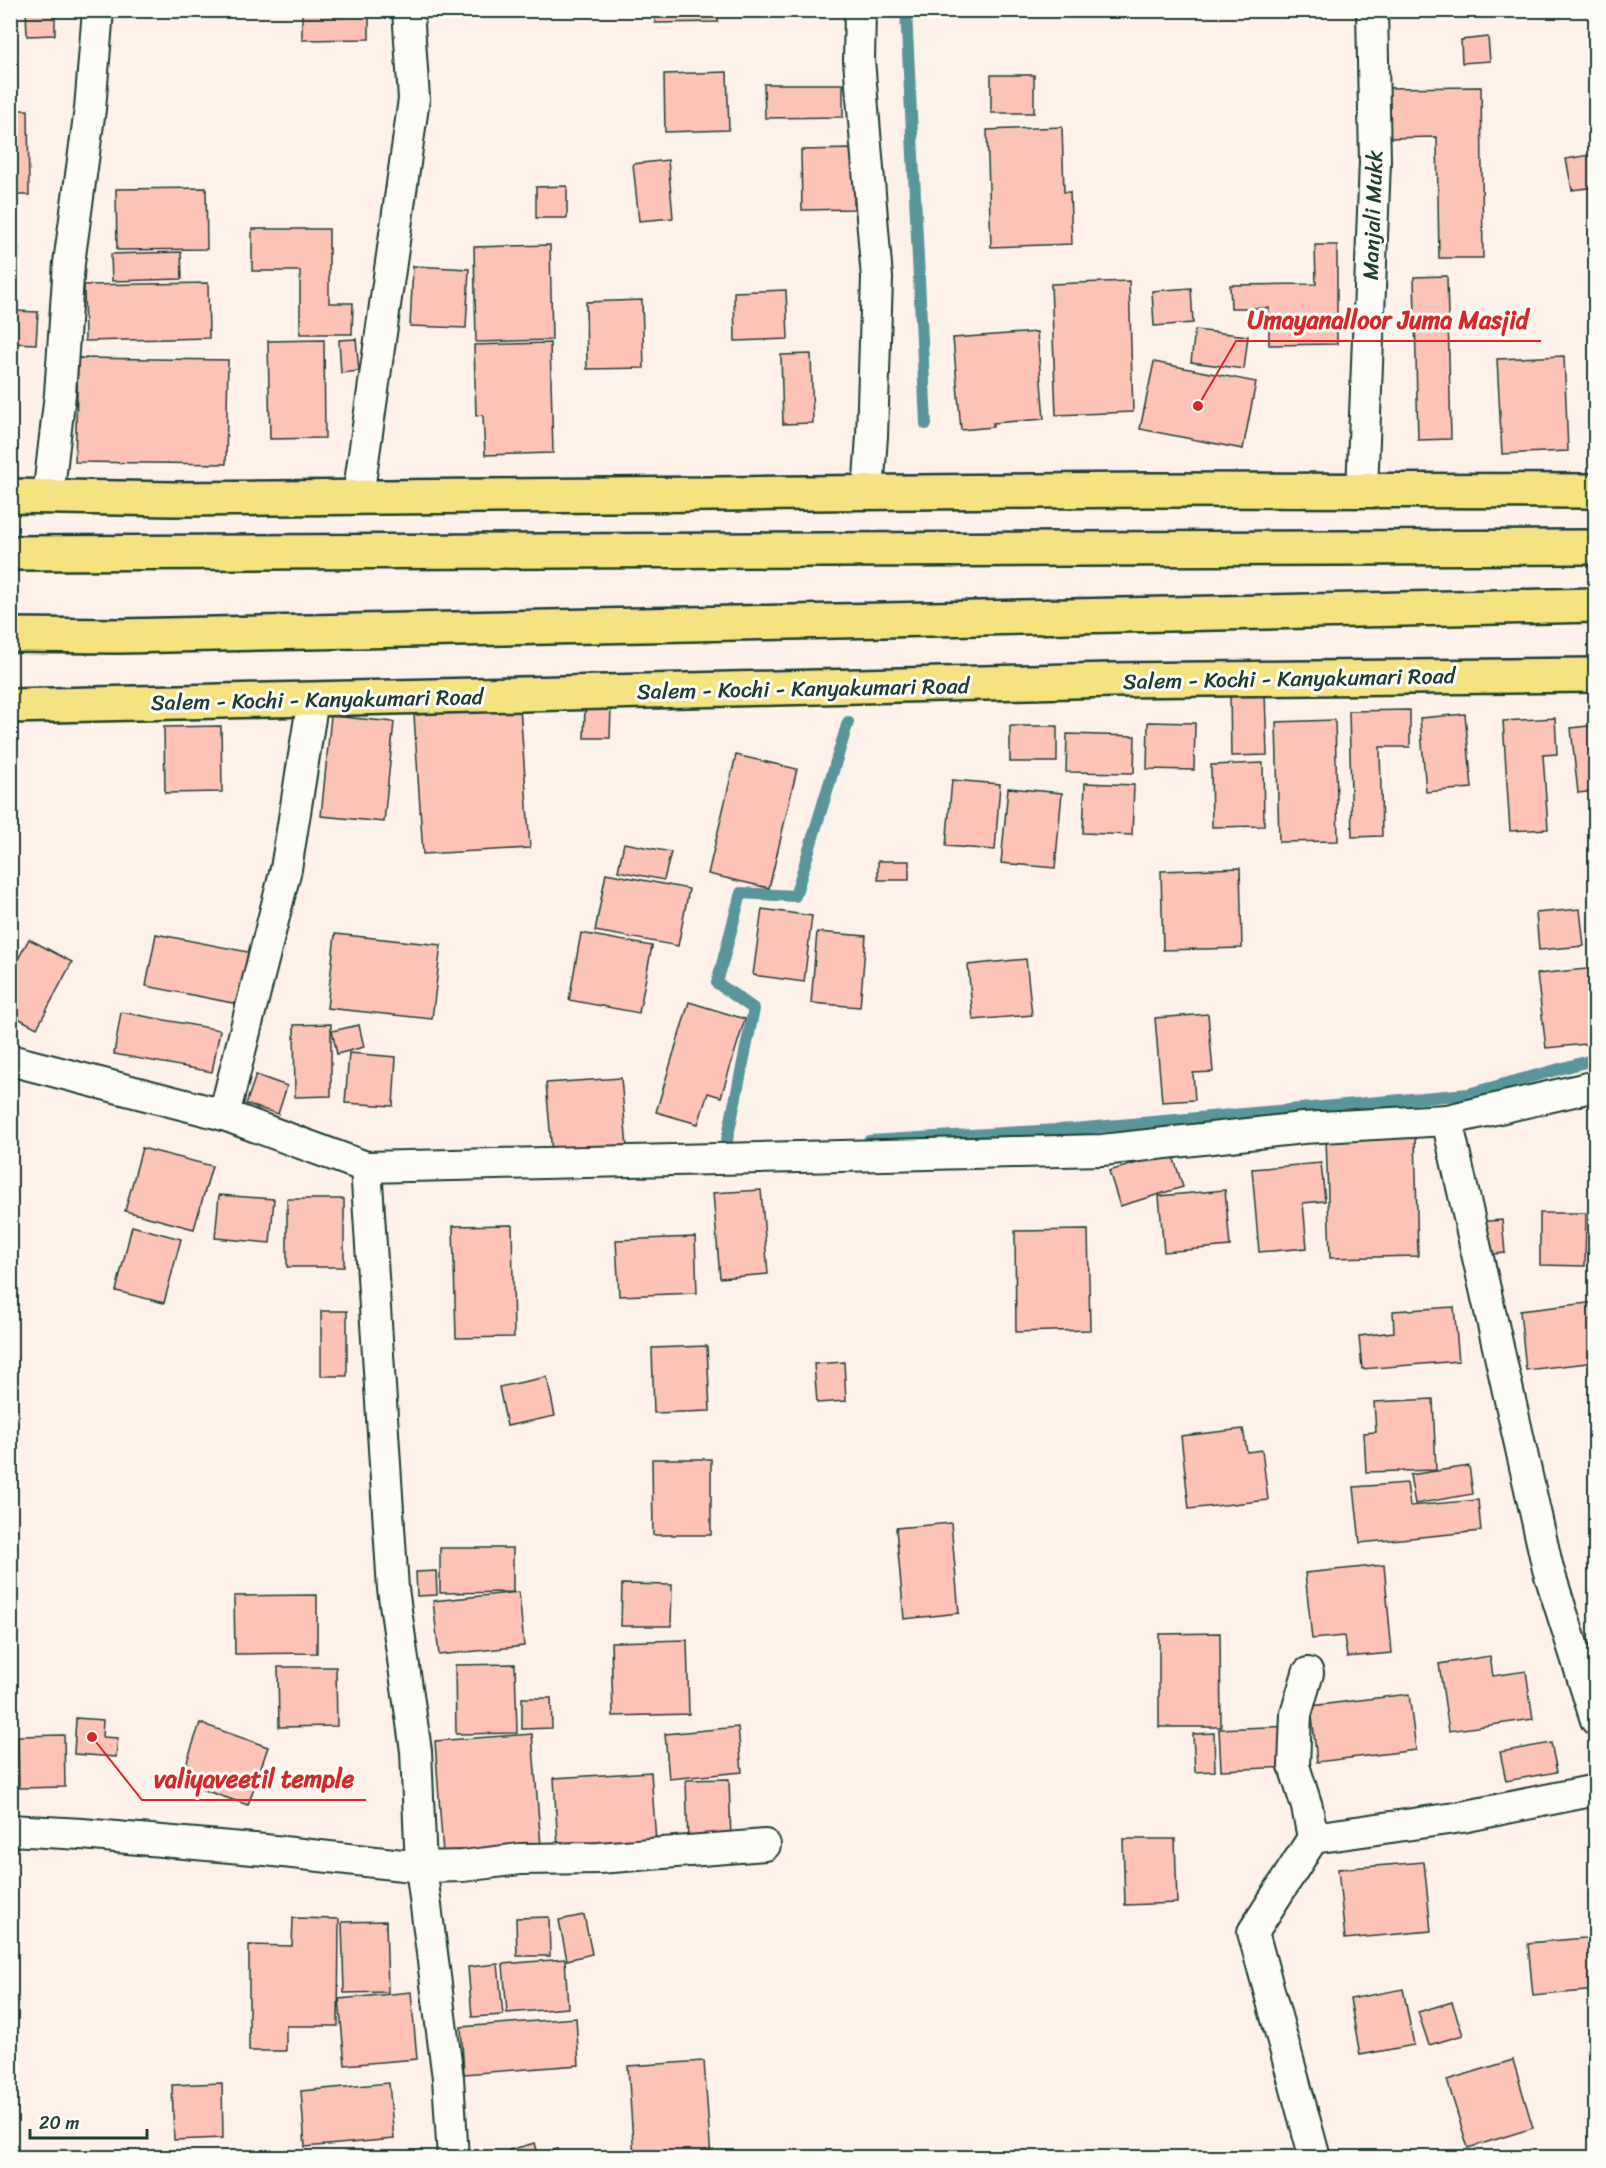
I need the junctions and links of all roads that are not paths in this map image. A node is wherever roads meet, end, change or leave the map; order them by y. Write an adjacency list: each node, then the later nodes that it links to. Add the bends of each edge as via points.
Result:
1 (98, 10): 9 (street, via 90,110 69,263)
2 (408, 10): 10 (street, via 414,99)
3 (860, 10): 7 (street, via 859,60 877,278)
4 (1372, 10): 5 (street, Manjali Mukk, via 1375,162)
5 (1362, 491): 6 (highway); 7 (highway)
6 (1596, 491)
7 (868, 493): 10 (highway)
8 (10, 496): 9 (highway)
9 (48, 497): 10 (highway)
10 (358, 497)
11 (1596, 547): 12 (highway)
12 (10, 553)
13 (1596, 605): 14 (highway, via 144,636)
14 (10, 635)
15 (1596, 675): 16 (highway, Salem - Kochi - Kanyakumari Road, via 1113,680)
16 (313, 699): 17 (highway, Salem - Kochi - Kanyakumari Road); 20 (street, via 286,869)
17 (10, 706)
18 (10, 1060): 20 (street)
19 (1596, 1086): 21 (street)
20 (224, 1115): 22 (street)
21 (1447, 1120): 22 (street, via 1303,1128 1102,1150); 24 (street, via 1548,1569)
22 (366, 1167): 29 (street, via 393,1589 416,1751)
23 (1308, 1673): 27 (street, via 1296,1714 1294,1766)
24 (1596, 1720)
25 (1596, 1790): 27 (street, via 1462,1817)
26 (10, 1830): 29 (street, via 266,1850)
27 (1313, 1838): 31 (street, via 1253,1932)
28 (765, 1845): 29 (street)
29 (421, 1867): 30 (street, via 448,2078)
30 (453, 2157)
31 (1315, 2157)

